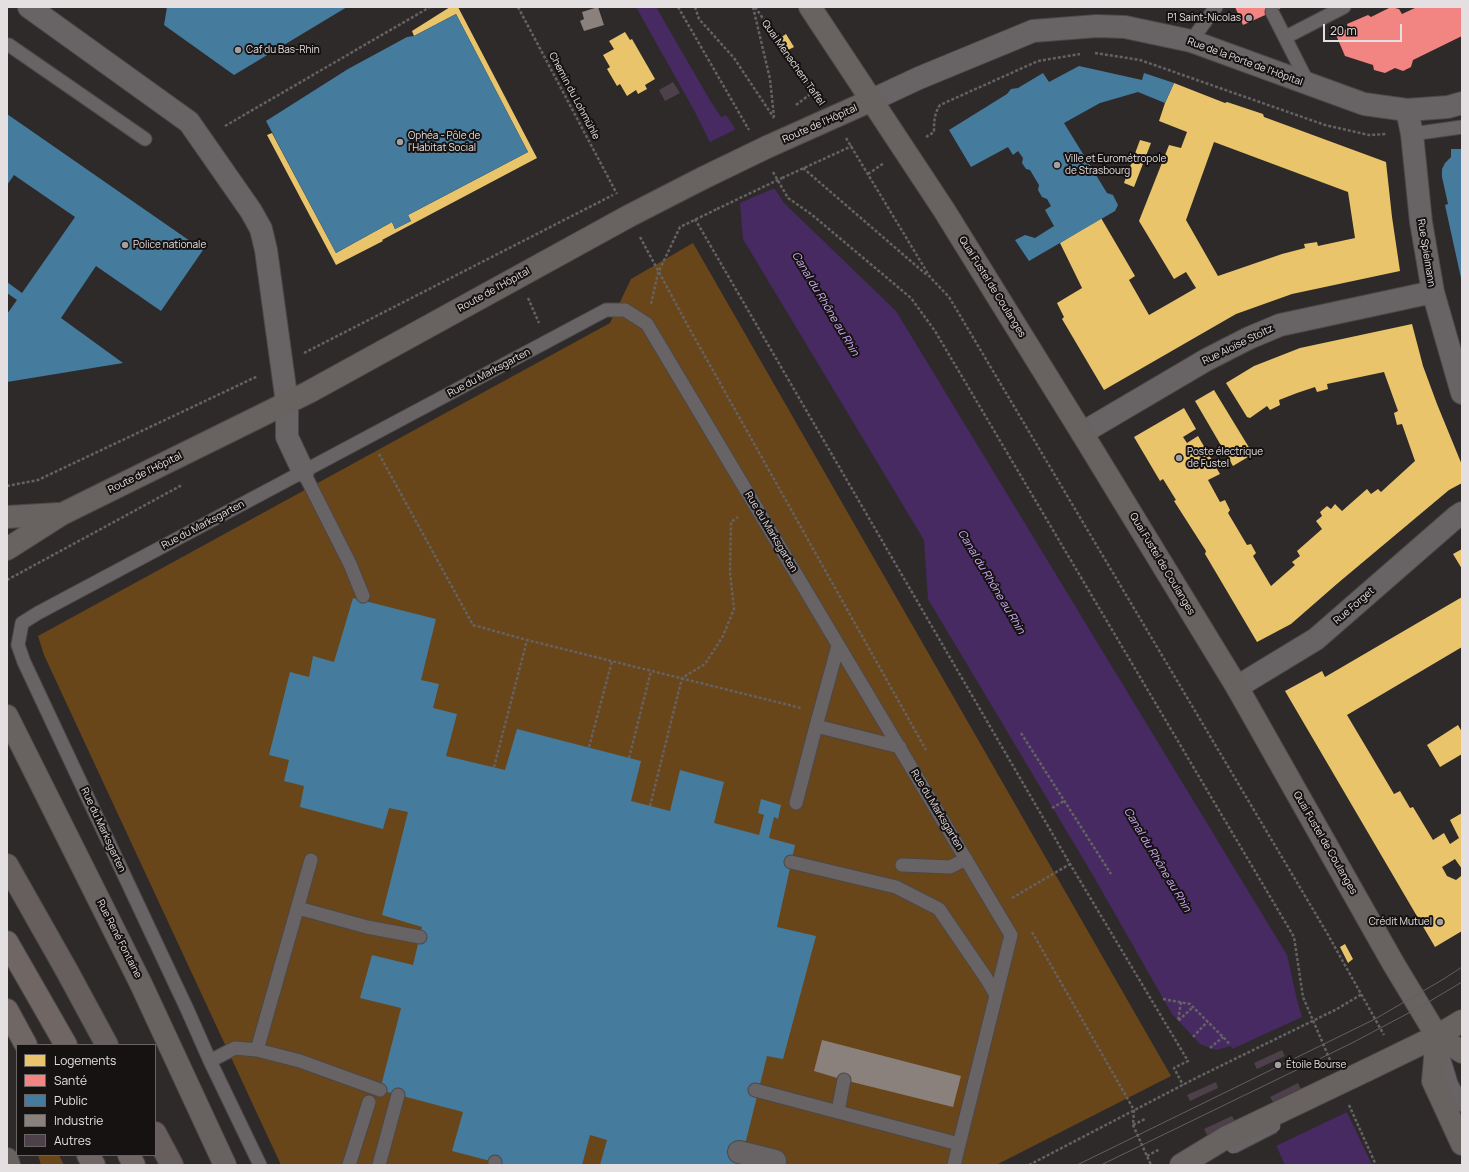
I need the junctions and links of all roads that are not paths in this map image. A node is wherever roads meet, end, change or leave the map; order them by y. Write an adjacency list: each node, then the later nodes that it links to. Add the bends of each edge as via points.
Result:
1 (29, 7): 18 (street, via 189,122 251,210 261,229 266,250)
2 (810, 7): 10 (main road)
3 (1216, 7): 7 (lane)
4 (1344, 7): 6 (lane)
5 (1272, 12): 6 (lane)
6 (1286, 37): 9 (lane)
7 (1191, 42): 9 (street, Rue de la Porte de l'Hôpital); 10 (street, Rue de la Porte de l'Hôpital, via 1125,28 1097,26 1033,31 918,78)
8 (9, 45): 15 (lane)
9 (1309, 85): 12 (street, Rue de la Porte de l'Hôpital, via 1364,104)
10 (872, 100): 18 (main road, Route de l'Hôpital, bridge, via 832,118 760,142 703,178 624,218); 19 (main road, Quai Fustel de Coulanges, via 944,210)
11 (1462, 103): 12 (street, Rue de la Porte de l'Hôpital, via 1448,107)
12 (1407, 110): 14 (street, Rue Spielmann)
13 (1462, 127): 14 (lane)
14 (1412, 134): 16 (street, Rue Spielmann, via 1421,222)
15 (145, 139)
16 (1433, 292): 17 (street, Rue Spielmann); 19 (street, Rue Aloïse Stoltz, via 1280,325 1206,360)
17 (1462, 393)
18 (286, 404): 20 (street, via 287,437); 21 (main road, Route de l'Hôpital)
19 (1082, 432): 27 (main road, Quai Fustel de Coulanges)
20 (303, 471): 25 (lane, via 350,564); 26 (lane, Rue du Marksgarten, via 606,310 625,310 647,324); 49 (lane, Rue du Marksgarten, via 38,613 22,623 18,645)
21 (62, 514): 23 (main road); 24 (main road, Route de l'Hôpital)
22 (1462, 514): 27 (street, Rue Forget, via 1316,639)
23 (7, 517)
24 (7, 549)
25 (363, 596)
26 (838, 646): 29 (lane); 30 (lane, Rue du Marksgarten)
27 (1236, 687): 43 (main road, Quai Fustel de Coulanges)
28 (7, 716): 69 (main road, Rue René Fontaine, via 141,984)
29 (816, 726): 30 (lane); 31 (lane)
30 (900, 747): 32 (lane, Rue du Marksgarten)
31 (796, 803)
32 (966, 859): 36 (lane, via 950,867); 40 (lane, Rue du Marksgarten, via 1011,935)
33 (311, 860): 37 (lane)
34 (791, 862): 40 (lane, via 896,887 939,909)
35 (7, 865): 46 (main road)
36 (902, 865)
37 (298, 908): 38 (lane, via 367,927); 47 (lane)
38 (420, 937)
39 (7, 942): 45 (highway)
40 (996, 995): 59 (lane, Rue du Marksgarten)
41 (7, 1010): 44 (highway)
42 (1462, 1021): 43 (main road)
43 (1437, 1036): 48 (main road); 55 (lane); 58 (main road, bridge, via 1367,1075); 60 (main road, via 1433,1081)
44 (25, 1044)
45 (65, 1044)
46 (106, 1044)
47 (258, 1050): 49 (lane, via 235,1048); 51 (lane, via 300,1061)
48 (1462, 1052)
49 (210, 1061): 70 (lane, Rue du Marksgarten)
50 (844, 1080): 56 (lane)
51 (380, 1090)
52 (755, 1090): 56 (lane)
53 (398, 1095): 72 (lane)
54 (369, 1102): 71 (lane)
55 (1462, 1105)
56 (838, 1111): 59 (lane)
57 (156, 1135): 68 (main road)
58 (1230, 1142): 75 (main road); 76 (lane)
59 (959, 1144): 74 (lane, Rue du Marksgarten)
60 (1462, 1144)
61 (739, 1152): 73 (street, via 775,1161)
62 (89, 1156): 66 (highway)
63 (130, 1156): 67 (highway)
64 (7, 1159): 65 (main road)
65 (9, 1165)
66 (94, 1165)
67 (134, 1165)
68 (172, 1165)
69 (225, 1165)
70 (260, 1165)
71 (349, 1165)
72 (379, 1165)
73 (774, 1165)
74 (954, 1165)
75 (1181, 1165)
76 (1197, 1165)

